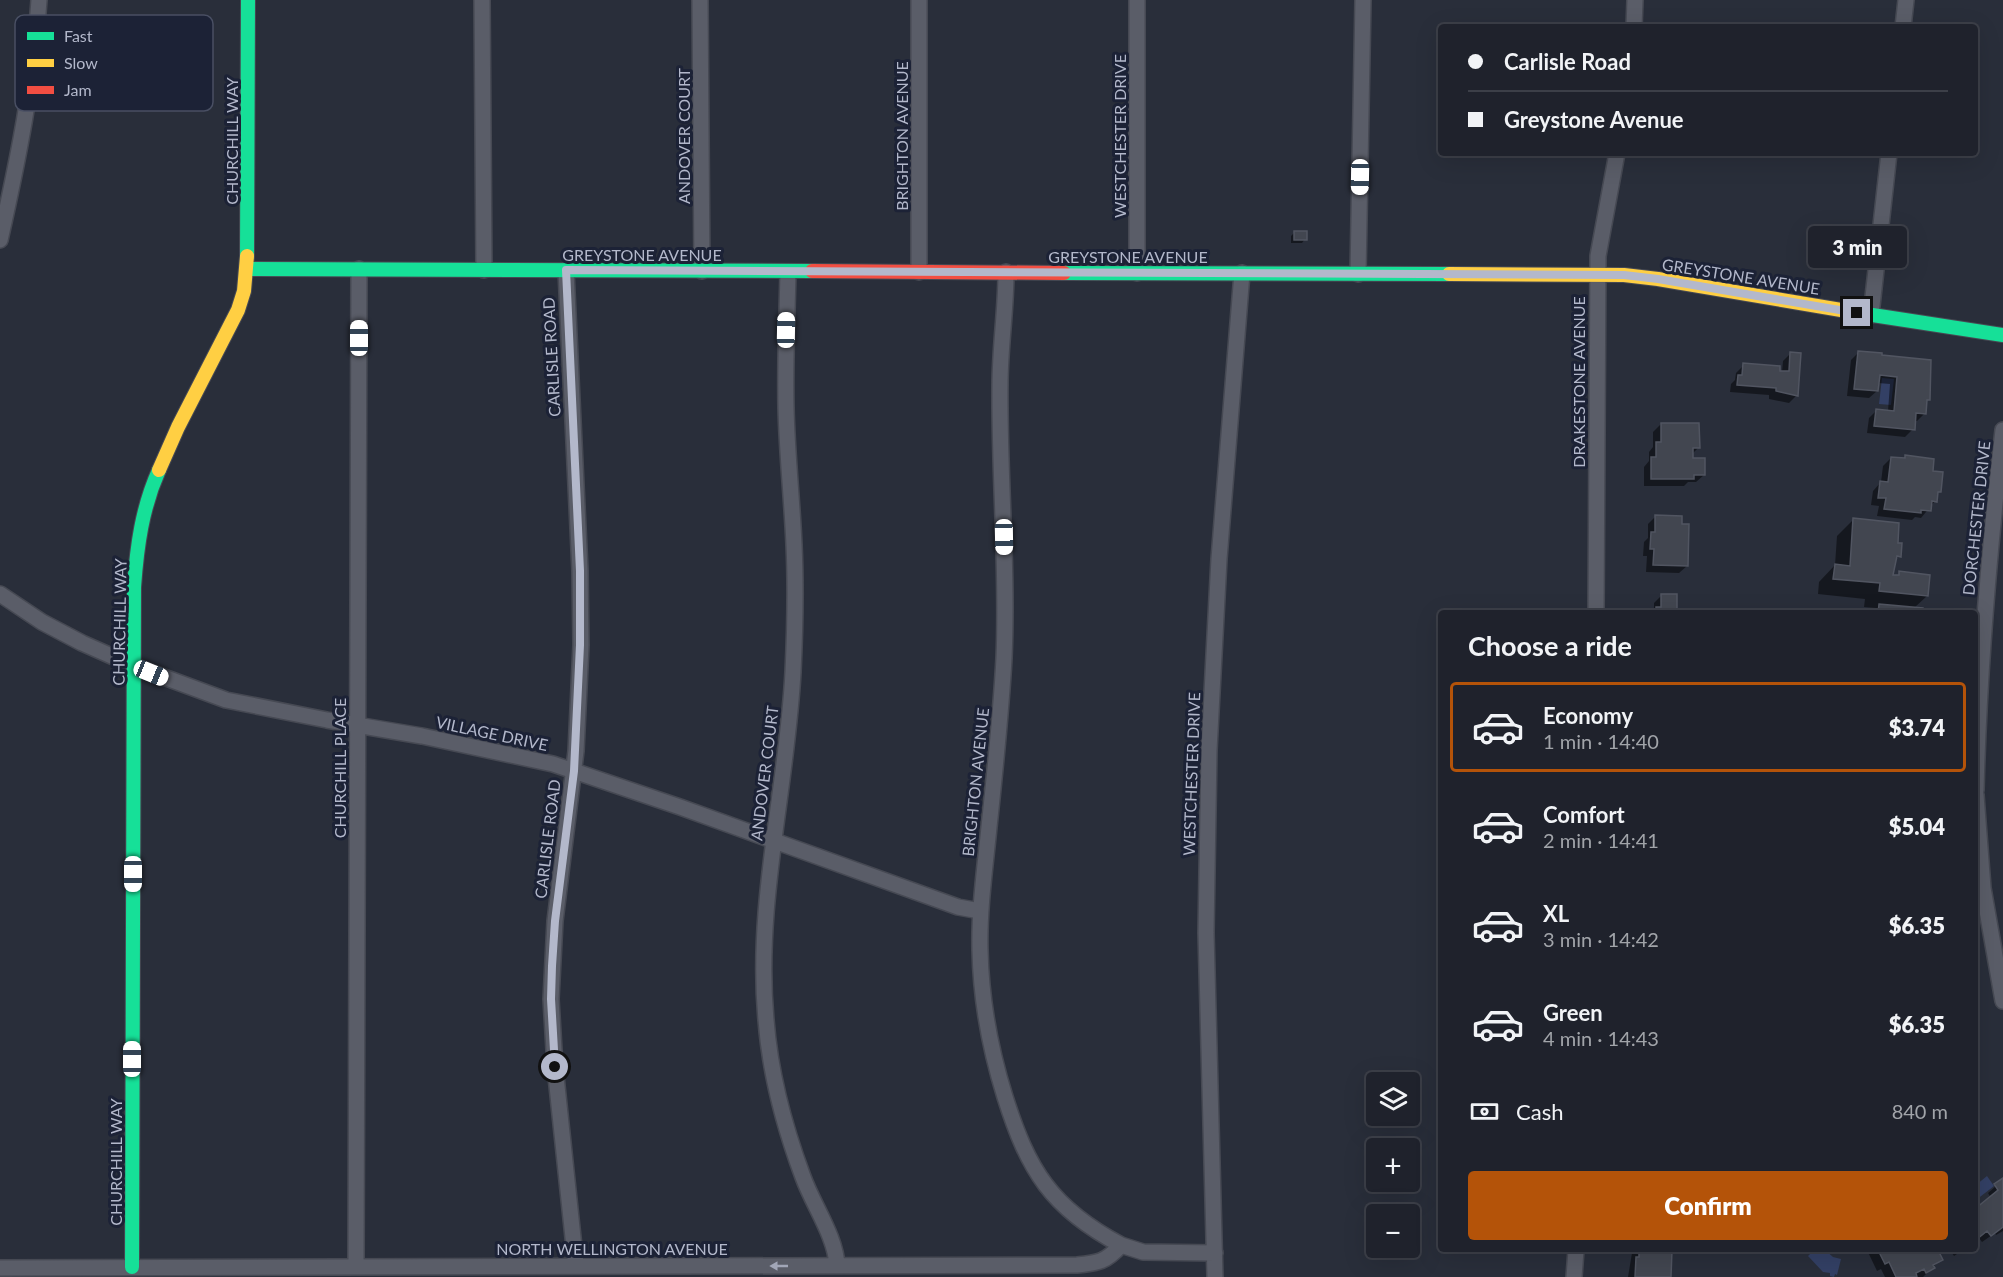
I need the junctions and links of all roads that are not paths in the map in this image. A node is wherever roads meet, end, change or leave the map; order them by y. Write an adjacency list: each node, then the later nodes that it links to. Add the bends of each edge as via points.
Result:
1 (39, 0): 10 (street)
2 (248, 0): 17 (street, CHURCHILL WAY)
3 (482, 0): 19 (street)
4 (700, 0): 21 (street, ANDOVER COURT)
5 (920, 0): 23 (street, BRIGHTON AVENUE)
6 (1137, 0): 25 (street, WESTCHESTER DRIVE)
7 (1363, 0): 27 (street)
8 (1635, 0): 11 (street)
9 (1906, 0): 12 (street)
10 (37, 15)
11 (1634, 24)
12 (1903, 24)
13 (26, 111): 16 (street)
14 (1616, 156): 28 (street, DRAKESTONE AVENUE)
15 (1889, 156): 29 (street)
16 (0, 240)
17 (247, 269): 18 (street, GREYSTONE AVENUE); 34 (street, CHURCHILL WAY, via 238,310 178,427 144,510 134,587)
18 (359, 269): 19 (street, GREYSTONE AVENUE); 35 (street, CHURCHILL PLACE)
19 (484, 270): 20 (street, GREYSTONE AVENUE)
20 (566, 270): 21 (street, GREYSTONE AVENUE); 37 (street, CARLISLE ROAD, via 580,571)
21 (702, 271): 22 (street, GREYSTONE AVENUE)
22 (788, 272): 23 (street, GREYSTONE AVENUE); 39 (street, ANDOVER COURT, via 786,407 795,549 795,626 791,712)
23 (920, 272): 24 (street, GREYSTONE AVENUE)
24 (1006, 272): 25 (street, GREYSTONE AVENUE); 40 (street, BRIGHTON AVENUE, via 1000,385 1004,656)
25 (1137, 273): 26 (street, GREYSTONE AVENUE)
26 (1242, 273): 27 (street, GREYSTONE AVENUE); 44 (street, WESTCHESTER DRIVE, via 1219,559 1208,794 1207,956)
27 (1358, 274): 28 (street, GREYSTONE AVENUE)
28 (1597, 274): 29 (street, GREYSTONE AVENUE, via 1658,279); 33 (street, DRAKESTONE AVENUE)
29 (1871, 315): 30 (street, GREYSTONE AVENUE)
30 (2003, 335)
31 (2003, 430): 36 (street, DORCHESTER DRIVE, via 1992,521)
32 (0, 594): 34 (street, VILLAGE DRIVE, via 42,622)
33 (1596, 610)
34 (134, 666): 35 (street, VILLAGE DRIVE, via 226,700); 47 (street, CHURCHILL WAY)
35 (357, 726): 37 (street, VILLAGE DRIVE, via 514,755); 48 (street, CHURCHILL PLACE)
36 (1978, 745)
37 (574, 771): 39 (street, VILLAGE DRIVE); 45 (street, CARLISLE ROAD, via 555,921 551,999)
38 (1978, 819): 41 (street, DORCHESTER DRIVE, via 1983,888)
39 (774, 841): 40 (street, VILLAGE DRIVE, via 957,907); 46 (street, ANDOVER COURT, via 764,921 763,977 770,1050 789,1138 833,1243)
40 (980, 910): 42 (street, BRIGHTON AVENUE, via 985,1012 1000,1080 1022,1144 1040,1179 1067,1210)
41 (2003, 1001)
42 (1121, 1245): 44 (street, via 1143,1252); 46 (street, NORTH WELLINGTON AVENUE, via 1110,1258 1095,1264)
43 (1576, 1252): 51 (street)
44 (1215, 1253): 50 (street, WESTCHESTER DRIVE)
45 (576, 1266): 46 (street, NORTH WELLINGTON AVENUE, one-way to 45); 48 (street, NORTH WELLINGTON AVENUE)
46 (837, 1266)
47 (132, 1267): 48 (street, NORTH WELLINGTON AVENUE); 49 (street, NORTH WELLINGTON AVENUE)
48 (356, 1267)
49 (0, 1268)
50 (1215, 1277)
51 (1574, 1277)

